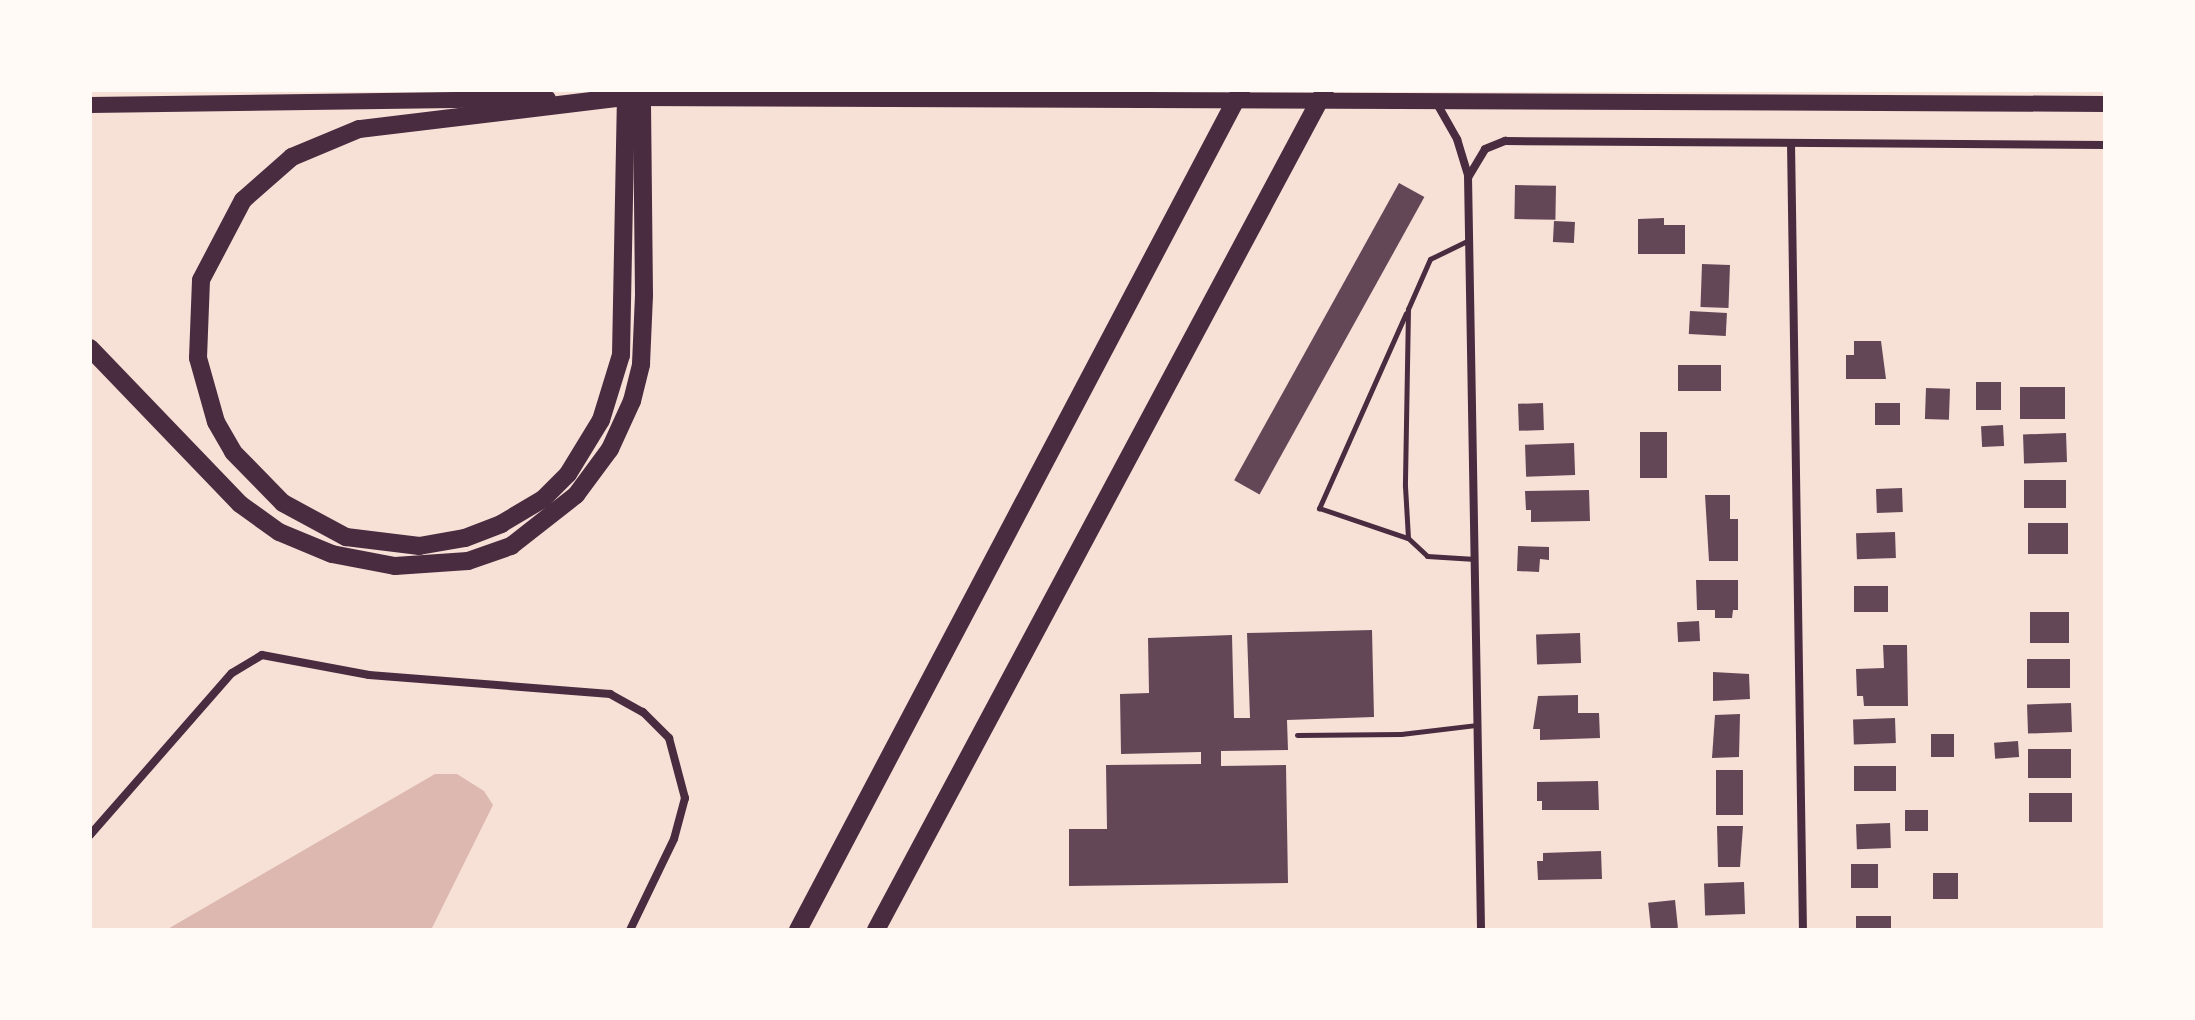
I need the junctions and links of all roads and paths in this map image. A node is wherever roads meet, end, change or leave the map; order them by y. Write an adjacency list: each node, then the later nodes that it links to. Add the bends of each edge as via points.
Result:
1 (642, 90): 10 (highway)
2 (1241, 90): 21 (highway)
3 (1325, 90): 22 (highway)
4 (621, 94): 5 (highway); 7 (highway); 10 (highway); 10 (highway, via 359,129 292,157 267,174 243,200 212,252 196,318 203,387 233,452 283,503 313,523 379,545 465,538 543,499 584,452 614,387)
5 (1434, 99): 6 (highway); 11 (street, via 1457,139)
6 (2105, 104)
7 (90, 105)
8 (1791, 143): 9 (street); 11 (street, via 1505,141 1485,149); 24 (street)
9 (2105, 145)
10 (634, 157): 14 (highway, via 641,364 623,425 592,476 558,513 487,555 424,565 360,562 279,532 240,504)
11 (1468, 176): 12 (street)
12 (1470, 240): 13 (lane, via 1430,259); 16 (street)
13 (1408, 309): 15 (lane); 15 (lane, via 1319,508)
14 (90, 348)
15 (1408, 538): 16 (lane, via 1427,556)
16 (1475, 559): 17 (street)
17 (1477, 725): 18 (lane, via 1401,734); 23 (street)
18 (1297, 735)
19 (90, 835): 20 (street, via 232,673 262,655 393,678 610,694 643,712 669,738 685,798 674,839)
20 (630, 930)
21 (798, 930)
22 (876, 930)
23 (1481, 930)
24 (1803, 930)

